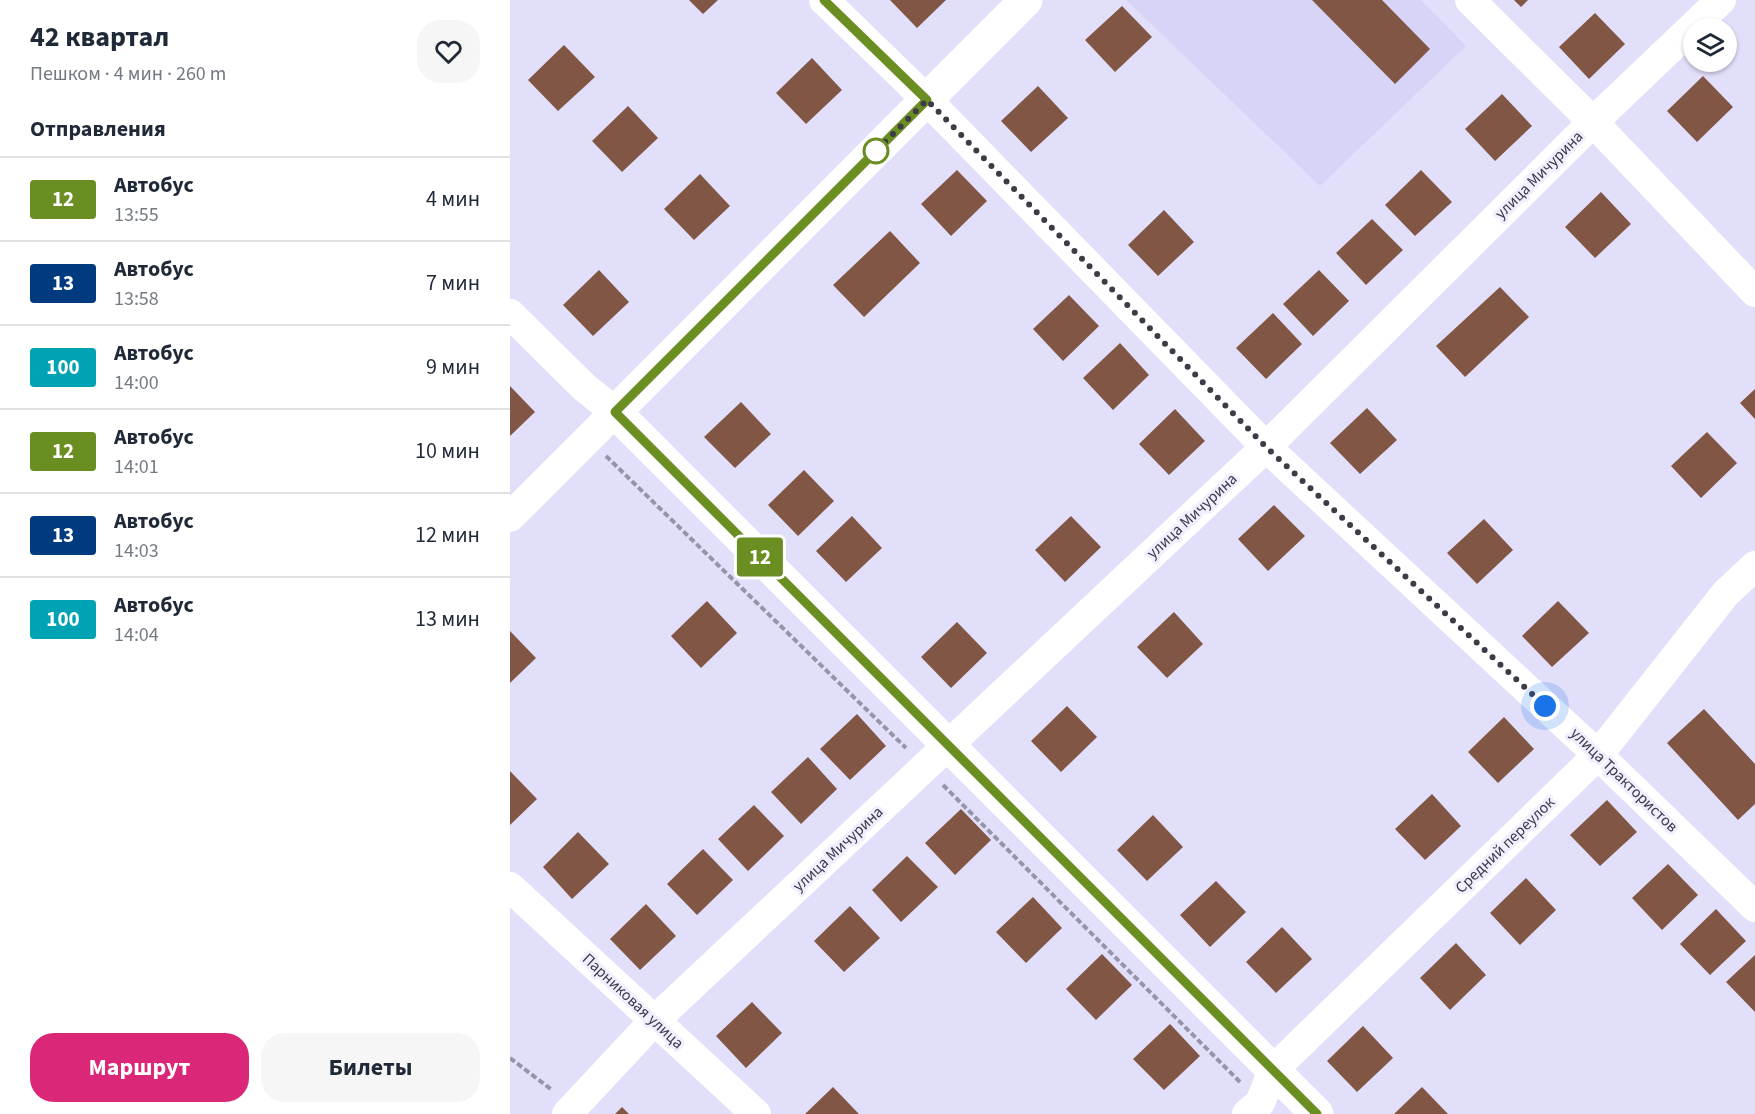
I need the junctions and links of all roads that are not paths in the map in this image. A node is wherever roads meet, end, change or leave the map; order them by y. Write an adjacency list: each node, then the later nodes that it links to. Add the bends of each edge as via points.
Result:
1 (824, 0): 5 (street, улица Трактористов)
2 (1026, 0): 5 (main road)
3 (1470, 0): 6 (street)
4 (1721, 0): 6 (street, улица Мичурина)
5 (927, 100): 9 (main road); 10 (street, улица Трактористов)
6 (1593, 122): 7 (street); 10 (street, улица Мичурина)
7 (1755, 292)
8 (510, 314): 9 (street)
9 (615, 412): 11 (street); 13 (main road)
10 (1266, 447): 13 (street, улица Мичурина); 14 (street, улица Трактористов)
11 (510, 518)
12 (1755, 566): 14 (street, Средний переулок, via 1726,593)
13 (947, 744): 17 (street, улица Мичурина); 18 (main road)
14 (1598, 755): 16 (street, улица Трактористов); 18 (street, Средний переулок)
15 (510, 887): 17 (street, Парниковая улица)
16 (1755, 907)
17 (654, 1021): 19 (street, улица Мичурина); 20 (street, Парниковая улица)
18 (1273, 1070): 21 (street, Средний переулок, via 1260,1103); 22 (main road)
19 (571, 1111)
20 (756, 1114)
21 (1247, 1114)
22 (1317, 1114)

